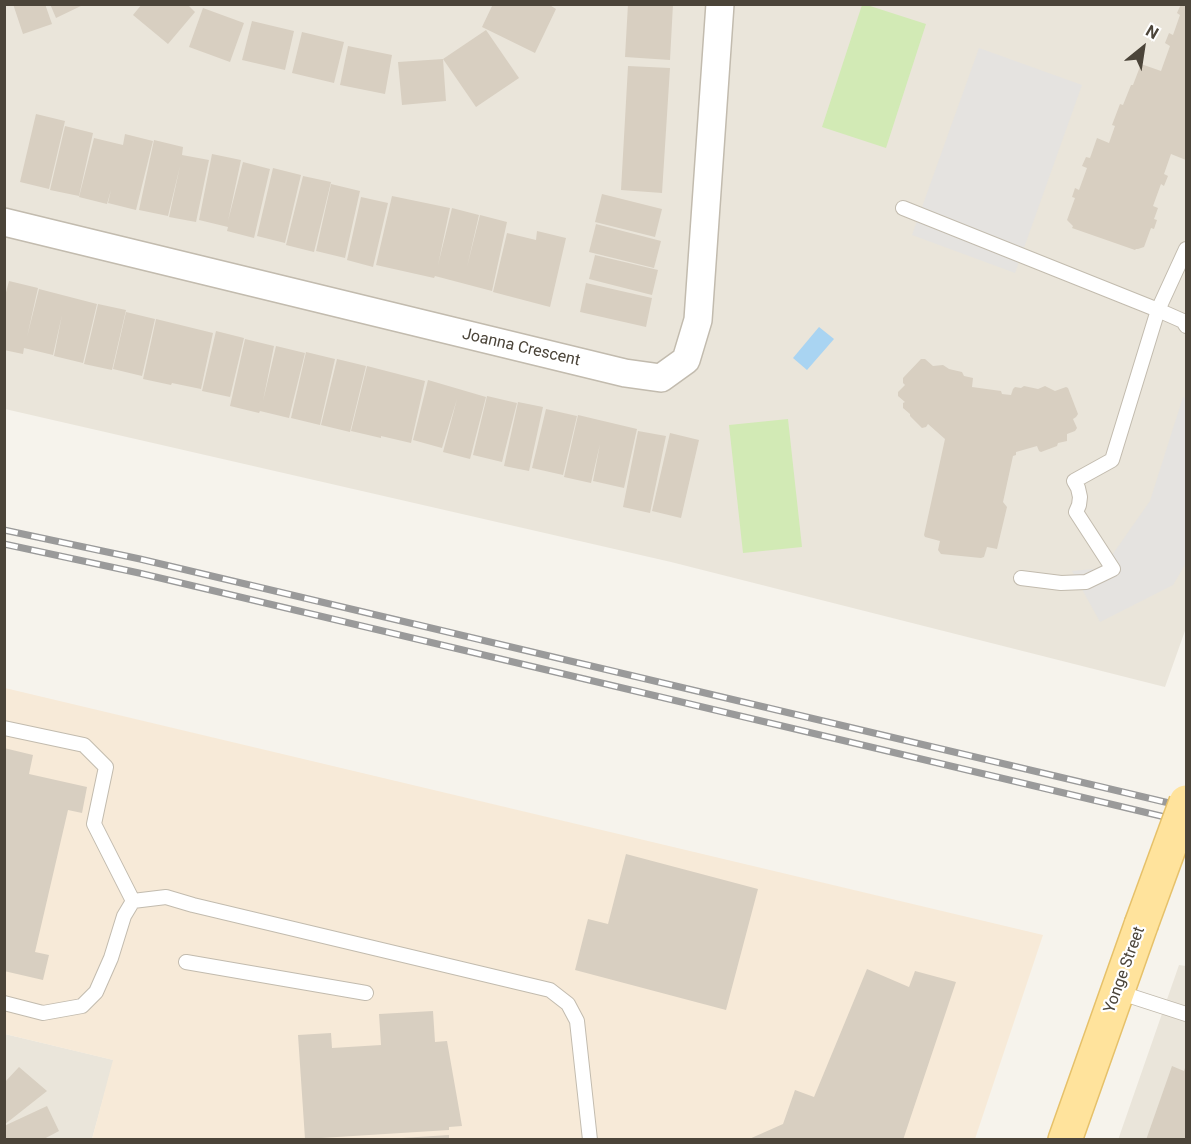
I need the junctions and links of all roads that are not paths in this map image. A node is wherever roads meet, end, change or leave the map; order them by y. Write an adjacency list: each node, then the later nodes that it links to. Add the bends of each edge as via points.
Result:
1 (720, 4): 3 (street, Joanna Crescent, via 698,320 686,360 661,378 557,357)
2 (903, 208): 5 (lane)
3 (4, 222)
4 (1186, 249): 5 (lane)
5 (1158, 310): 6 (lane); 7 (lane, via 1112,460 1074,481 1080,496 1076,512 1113,569 1086,582)
6 (1185, 322)
7 (1021, 578)
8 (4, 728): 10 (lane, via 84,745 106,767 94,824)
9 (1186, 802): 12 (main road, Yonge Street, bridge)
10 (133, 901): 14 (lane, via 96,992 82,1006 43,1013); 16 (lane, via 166,897 550,990 568,1004 577,1021)
11 (186, 962): 13 (lane)
12 (1118, 992): 15 (lane); 17 (main road, Yonge Street)
13 (366, 993)
14 (4, 1003)
15 (1186, 1014)
16 (590, 1140)
17 (1065, 1140)

